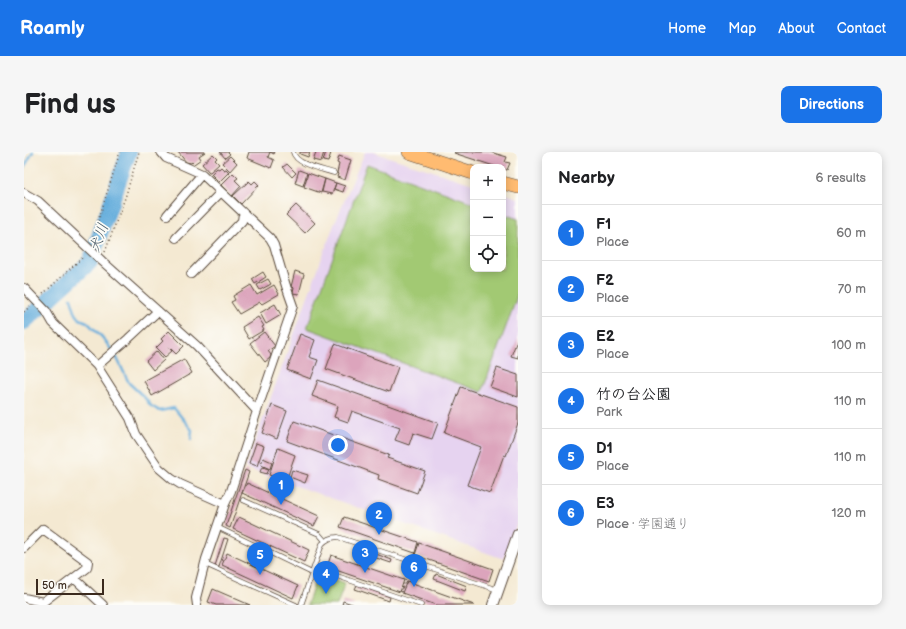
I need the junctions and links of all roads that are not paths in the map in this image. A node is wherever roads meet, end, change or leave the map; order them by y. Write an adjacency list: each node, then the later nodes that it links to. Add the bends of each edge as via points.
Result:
1 (161, 152): 6 (street, via 166,158)
2 (293, 152): 5 (lane, via 299,162)
3 (409, 152): 4 (main road)
4 (470, 172)
5 (334, 173)
6 (202, 174): 9 (street); 12 (street)
7 (506, 184): 8 (main road)
8 (518, 187)
9 (221, 192): 11 (street); 13 (street)
10 (24, 193): 16 (street, via 38,201)
11 (243, 213): 14 (street, via 242,221); 18 (street, via 272,240 293,306)
12 (166, 215)
13 (176, 238)
14 (191, 274)
15 (24, 288): 17 (street, via 53,322)
16 (158, 311): 17 (street); 18 (street, via 197,346)
17 (97, 366): 20 (street, via 159,468 184,486)
18 (257, 411): 20 (street)
19 (243, 500): 23 (lane, via 319,534)
20 (225, 504): 21 (street)
21 (217, 526): 25 (street); 27 (lane)
22 (518, 534): 29 (street)
23 (325, 541): 26 (lane); 29 (lane, via 338,537)
24 (24, 548): 28 (street, via 43,529 88,562 87,568)
25 (205, 564): 32 (street, via 196,598); 33 (lane)
26 (314, 568): 27 (lane); 35 (lane)
27 (312, 573): 34 (lane)
28 (75, 579): 30 (street, via 43,602); 31 (street)
29 (498, 591): 36 (street)
30 (24, 598)
31 (103, 605)
32 (197, 605)
33 (296, 605)
34 (301, 605)
35 (421, 605)
36 (493, 605)

